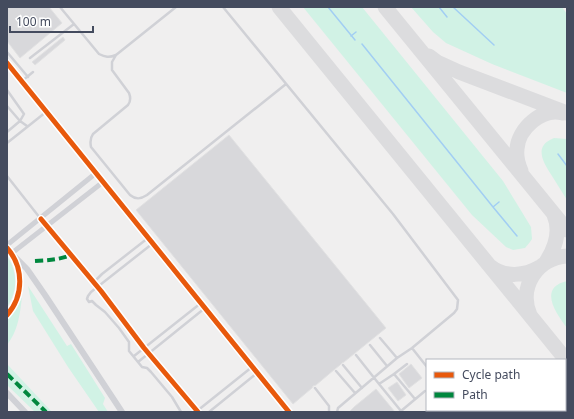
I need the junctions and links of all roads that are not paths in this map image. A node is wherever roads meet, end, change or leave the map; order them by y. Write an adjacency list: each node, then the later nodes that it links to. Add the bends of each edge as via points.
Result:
1 (60, 7): 4 (lane)
2 (176, 7): 6 (lane)
3 (223, 7): 12 (lane)
4 (74, 24): 6 (lane, via 99,54 108,57); 7 (lane)
5 (7, 52): 10 (lane)
6 (116, 55): 12 (lane, via 112,62 112,70 130,93 130,102 93,134 90,144 130,195 136,199 147,195)
7 (30, 58)
8 (7, 63): 11 (street)
9 (33, 72): 10 (lane)
10 (28, 77): 11 (lane)
11 (22, 82): 15 (street)
12 (286, 84): 37 (lane, via 393,214 458,300 454,314)
13 (7, 90): 16 (lane, via 24,114)
14 (7, 106): 16 (lane)
15 (46, 112): 17 (lane); 20 (street)
16 (20, 121): 17 (lane); 18 (lane)
17 (27, 126): 19 (lane)
18 (7, 132)
19 (7, 143)
20 (96, 173): 22 (street); 23 (street)
21 (7, 176): 23 (lane)
22 (103, 182): 24 (street); 25 (street)
23 (41, 219): 24 (street); 27 (street)
24 (47, 226): 28 (street); 29 (street)
25 (148, 238): 26 (street); 29 (lane)
26 (153, 244): 30 (lane); 31 (street)
27 (7, 246): 28 (street)
28 (12, 254): 33 (street, via 18,268 20,286 16,302); 61 (street, via 27,269)
29 (94, 282): 30 (street)
30 (98, 287): 36 (street); 40 (lane, via 87,299 119,328 129,342 129,351)
31 (201, 303): 32 (street); 36 (lane)
32 (205, 308): 38 (lane); 45 (street)
33 (7, 315)
34 (380, 338): 41 (lane)
35 (370, 345): 46 (lane)
36 (144, 348): 38 (street); 40 (lane)
37 (412, 348): 41 (lane); 47 (lane)
38 (149, 354): 42 (lane); 63 (street)
39 (356, 355): 51 (lane)
40 (134, 356): 42 (lane)
41 (397, 358): 46 (lane)
42 (138, 362): 62 (lane, via 149,370)
43 (407, 364): 50 (lane)
44 (343, 365): 54 (lane)
45 (252, 366): 49 (street); 63 (lane)
46 (387, 366): 51 (lane)
47 (426, 366)
48 (336, 371): 57 (lane)
49 (257, 372): 64 (lane); 65 (street)
50 (394, 374): 52 (lane); 58 (lane)
51 (374, 377): 52 (lane); 54 (lane)
52 (379, 384): 59 (lane)
53 (315, 388): 66 (lane, via 330,406)
54 (362, 388): 57 (lane)
55 (425, 391): 58 (lane)
56 (7, 393): 60 (street)
57 (355, 393): 67 (lane, via 338,408)
58 (415, 399): 59 (lane)
59 (400, 411)
60 (25, 412)
61 (122, 412)
62 (181, 412)
63 (197, 412)
64 (209, 412)
65 (289, 412)
66 (329, 412)
67 (337, 412)

